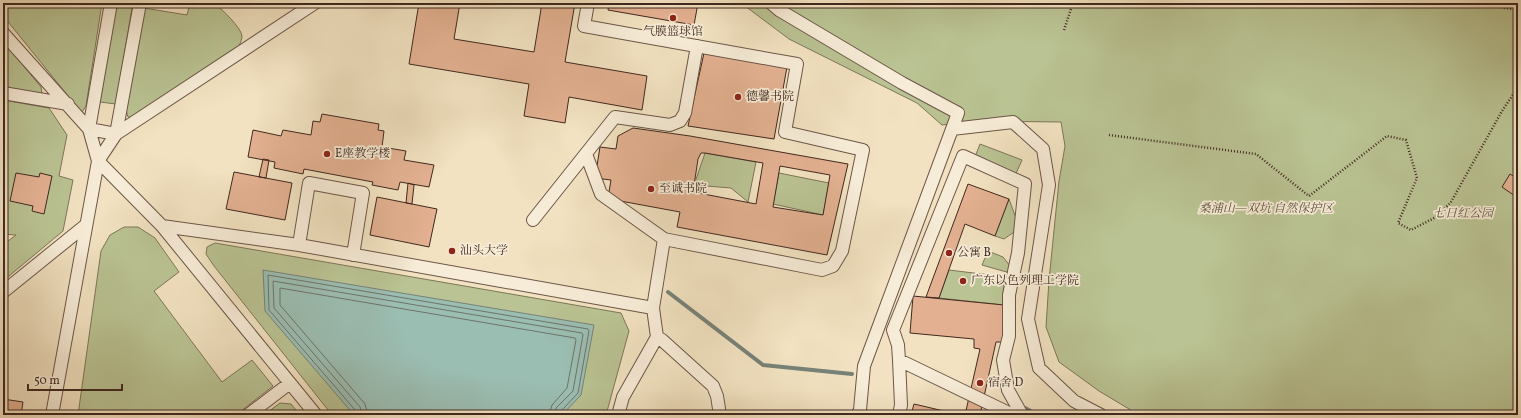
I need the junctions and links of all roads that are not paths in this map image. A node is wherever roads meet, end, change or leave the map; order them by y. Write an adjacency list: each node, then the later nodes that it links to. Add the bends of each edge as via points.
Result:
1 (111, 3): 10 (street)
2 (140, 3): 12 (street)
3 (314, 3): 12 (street)
4 (588, 3): 7 (street, via 584,26)
5 (771, 3): 11 (street, via 778,10 895,79 958,113)
6 (3, 33): 9 (street)
7 (697, 46): 13 (street, via 685,113 680,121 670,125 615,117); 18 (street, via 797,64 785,132 863,150 842,251 834,266 822,270)
8 (3, 93): 9 (street)
9 (68, 104): 10 (street)
10 (89, 129): 12 (street); 14 (street)
11 (952, 129): 31 (street, via 864,366 860,410); 35 (street, via 1013,122 1043,149 1049,185 1028,319 1039,368 1074,401)
12 (116, 134): 14 (street)
13 (586, 154): 15 (street); 18 (street, via 600,194)
14 (98, 161): 16 (street); 17 (street)
15 (533, 220)
16 (86, 225): 21 (street); 26 (street)
17 (162, 226): 19 (street); 25 (street)
18 (664, 239): 22 (street)
19 (299, 245): 20 (street); 20 (street, via 309,183 363,193)
20 (353, 255): 22 (street)
21 (3, 292)
22 (653, 308): 23 (street)
23 (657, 337): 29 (street, via 623,397); 30 (street, via 713,386)
24 (899, 360): 32 (street); 33 (street); 34 (street, via 894,330 963,156 1025,184 1018,253 1009,295 1009,336 1003,360 1008,390)
25 (290, 383): 27 (street); 28 (street)
26 (52, 415)
27 (248, 415)
28 (316, 415)
29 (618, 415)
30 (720, 415)
31 (857, 415)
32 (899, 415)
33 (1013, 415)
34 (1022, 415)
35 (1101, 415)

